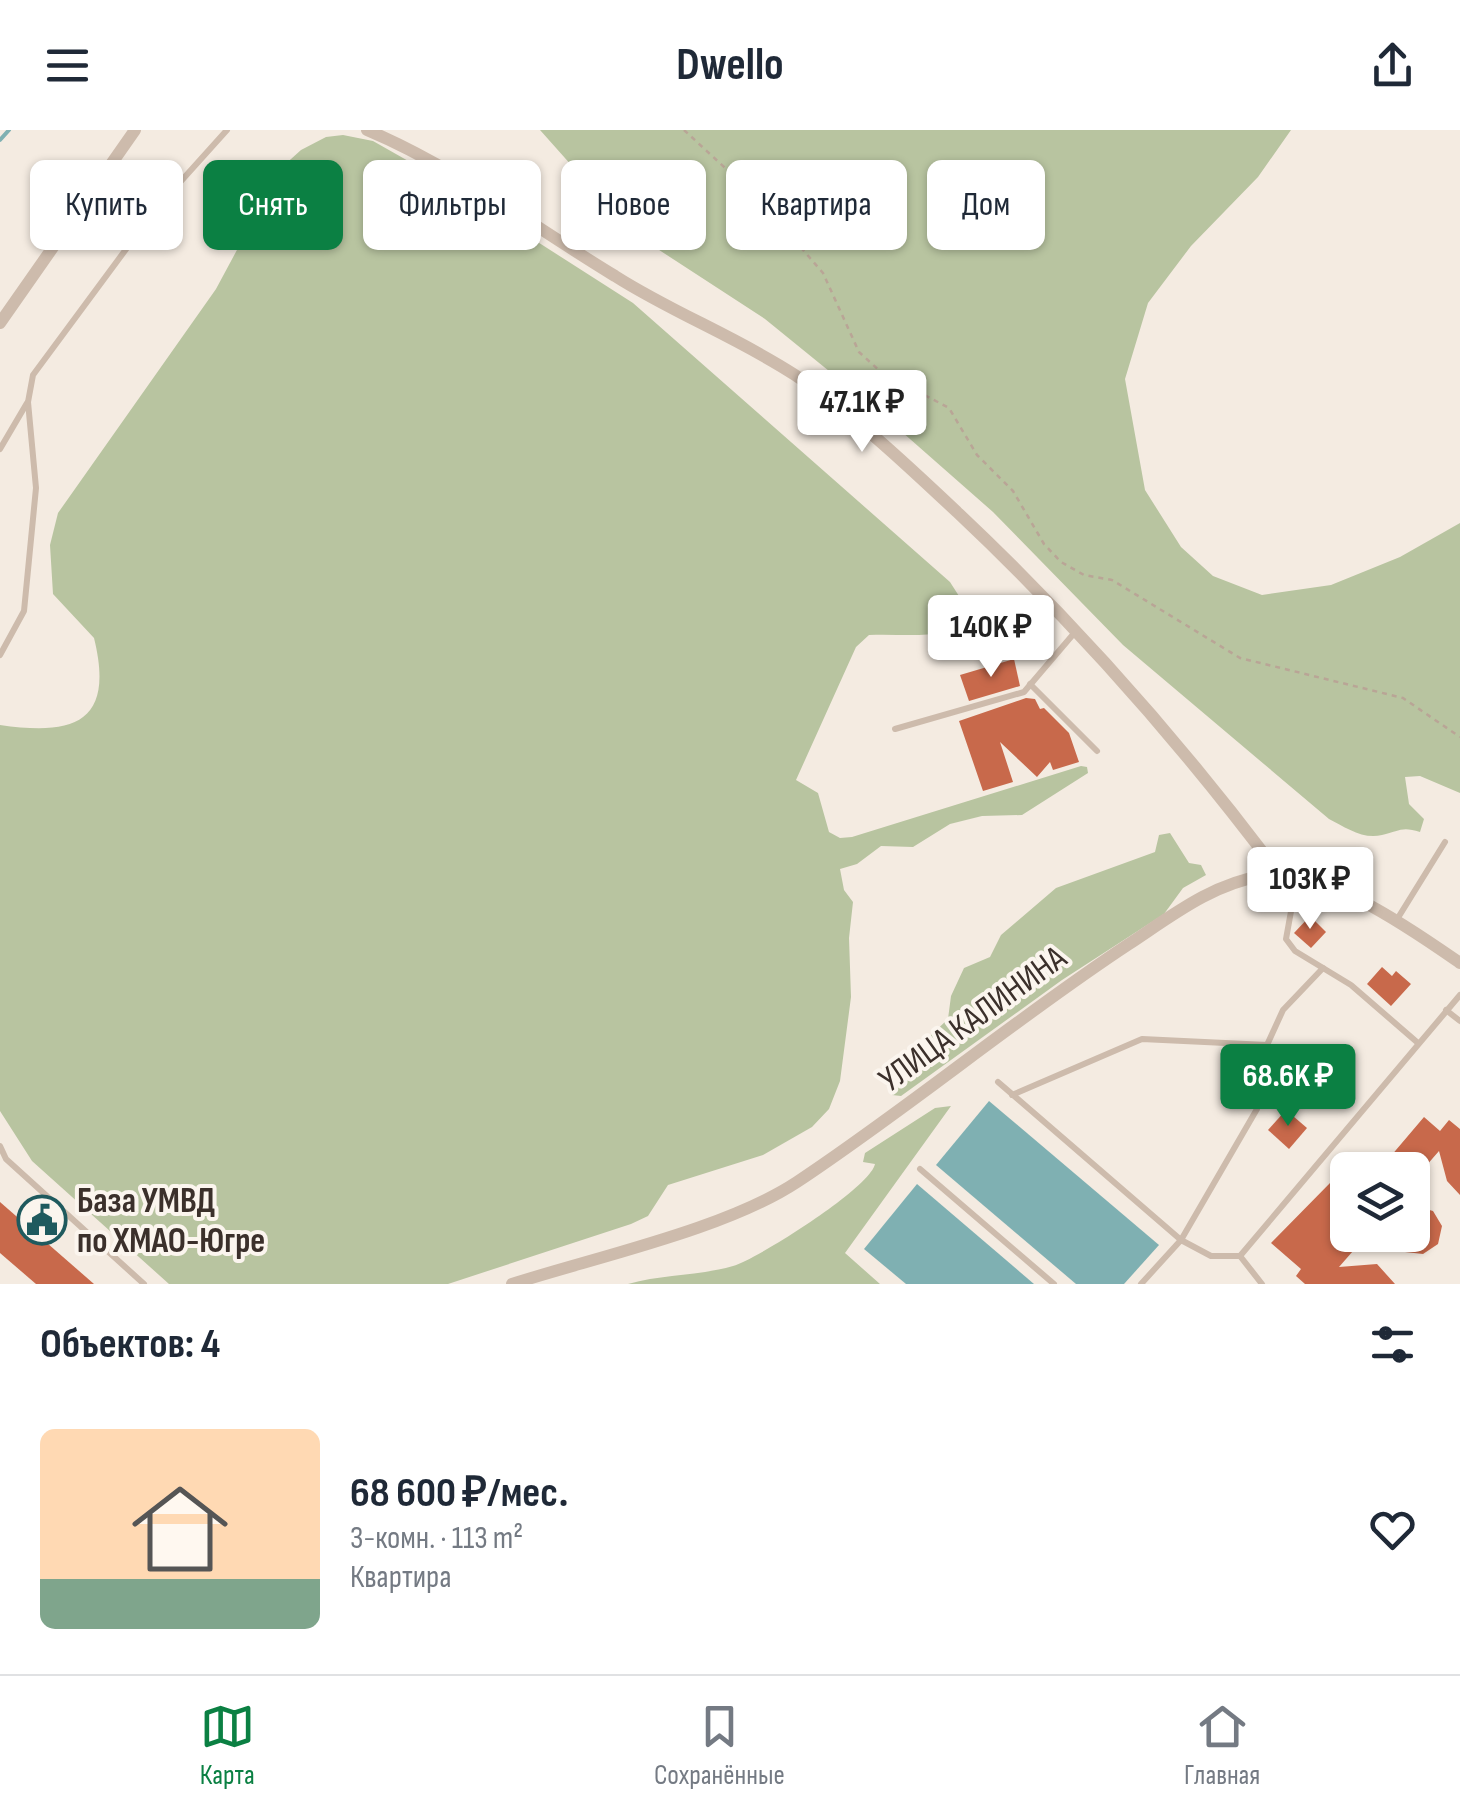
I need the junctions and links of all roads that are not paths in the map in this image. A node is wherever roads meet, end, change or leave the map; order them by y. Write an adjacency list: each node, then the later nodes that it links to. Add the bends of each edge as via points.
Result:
1 (135, 130): 4 (street)
2 (227, 130): 5 (lane, via 155,210 40,364)
3 (367, 130): 7 (street, via 798,377 897,457)
4 (0, 322)
5 (28, 402): 6 (lane); 8 (lane, via 36,488 24,611)
6 (0, 449)
7 (1076, 630): 9 (lane); 13 (street, via 1186,752)
8 (0, 655)
9 (1030, 684): 10 (lane, via 1024,692); 11 (lane)
10 (896, 729)
11 (1097, 751)
12 (1444, 842): 15 (lane)
13 (1280, 875): 14 (street, УЛИЦА КАЛИНИНА); 30 (street, УЛИЦА КАЛИНИНА, via 1231,884 1194,902 768,1199)
14 (1297, 877): 15 (street, УЛИЦА КАЛИНИНА); 17 (lane, via 1286,939)
15 (1395, 922): 16 (street, УЛИЦА КАЛИНИНА)
16 (1460, 963)
17 (1322, 968): 21 (lane, via 1351,984); 22 (lane, via 1283,1010)
18 (1460, 994): 19 (lane)
19 (1446, 1010): 20 (lane); 21 (lane)
20 (1460, 1021)
21 (1418, 1043): 28 (lane)
22 (1267, 1045): 24 (lane, via 1142,1039); 27 (lane, via 1257,1109)
23 (998, 1082): 24 (lane)
24 (1012, 1095): 27 (lane)
25 (0, 1146): 29 (lane, via 6,1160)
26 (920, 1169): 31 (lane)
27 (1181, 1240): 28 (lane, via 1212,1256); 32 (lane)
28 (1240, 1256): 33 (lane)
29 (144, 1284)
30 (512, 1284)
31 (1054, 1284)
32 (1141, 1284)
33 (1262, 1284)

